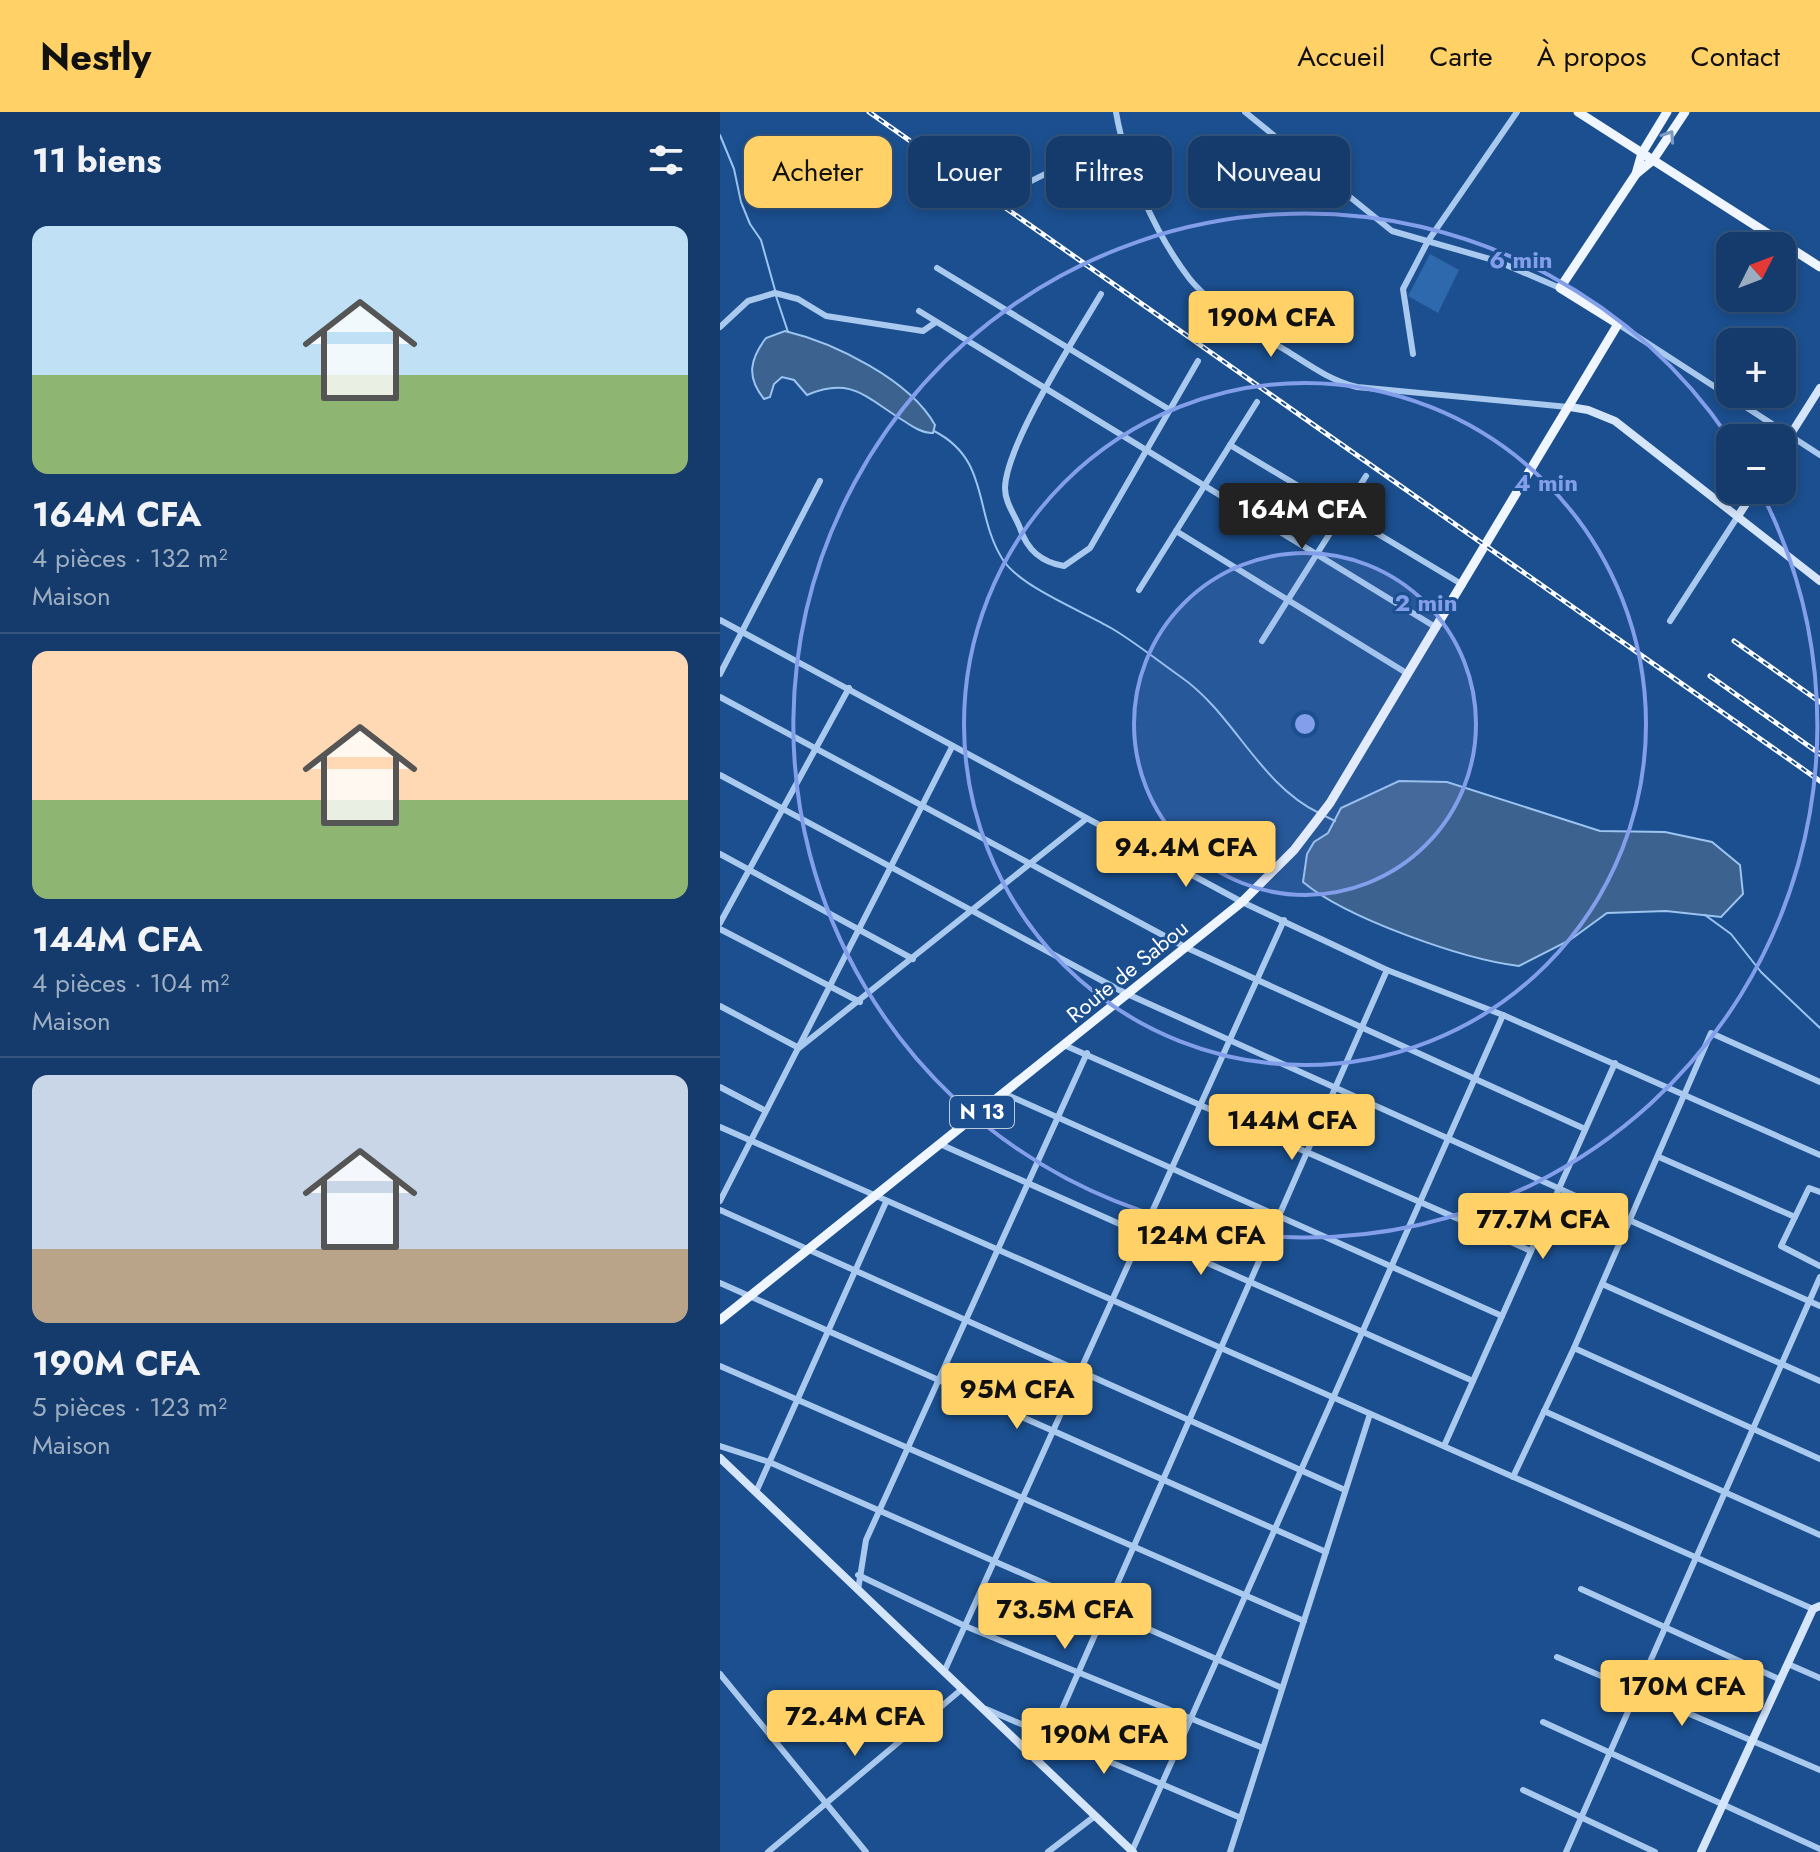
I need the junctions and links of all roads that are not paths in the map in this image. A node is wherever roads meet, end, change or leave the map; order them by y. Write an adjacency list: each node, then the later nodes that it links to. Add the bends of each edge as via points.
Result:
1 (1116, 112): 7 (street)
2 (1245, 112): 10 (street, via 1392,231)
3 (1517, 112): 10 (street)
4 (1578, 112): 8 (main road)
5 (1667, 112): 8 (main road)
6 (1685, 112): 8 (main road, one-way to 6)
7 (1120, 136)
8 (1648, 157): 11 (main road); 13 (main road)
9 (1149, 208): 25 (street, via 1190,279 1250,329 1344,384)
10 (1428, 241): 13 (street, via 1497,261); 20 (street, via 1403,289)
11 (1820, 267)
12 (937, 268): 19 (street)
13 (1560, 288): 17 (main road)
14 (1101, 294): 19 (street)
15 (919, 311): 16 (street)
16 (936, 322): 18 (street, via 923,331 826,316 798,299 770,294 748,301); 23 (street)
17 (1618, 324): 25 (main road, Route de Sabou / N 13); 27 (street)
18 (720, 327)
19 (1069, 348): 23 (street); 26 (street)
20 (1413, 354)
21 (1198, 361): 26 (street)
22 (1820, 388): 28 (street)
23 (1045, 389): 31 (street); 31 (street, via 1011,459 1005,487 1023,538 1038,556 1064,566 1086,553)
24 (1257, 402): 30 (street)
25 (1570, 407): 38 (street, via 1615,421); 42 (main road, Route de Sabou / N 13)
26 (1170, 410): 31 (street)
27 (1773, 424)
28 (1796, 426)
29 (1796, 439): 32 (street)
30 (1230, 445): 35 (street); 37 (street)
31 (1147, 451): 35 (street)
32 (1820, 455)
33 (1366, 476): 37 (street)
34 (820, 481): 48 (street)
35 (1204, 486): 39 (street); 40 (street)
36 (1746, 504): 38 (street)
37 (1343, 513): 40 (street); 42 (street)
38 (1738, 516): 41 (street); 46 (street)
39 (1176, 531): 43 (street); 44 (street)
40 (1317, 554): 44 (street); 47 (street)
41 (1820, 581)
42 (1463, 585): 47 (main road, Route de Sabou / N 13)
43 (1139, 590)
44 (1289, 600): 49 (street); 51 (street)
45 (720, 620): 48 (street)
46 (1670, 621)
47 (1437, 628): 51 (main road, Route de Sabou / N 13)
48 (743, 632): 50 (street); 52 (street)
49 (1262, 641)
50 (720, 674)
51 (1409, 675): 64 (main road, Route de Sabou / N 13, via 1330,803 1279,867)
52 (849, 688): 54 (street); 55 (street)
53 (720, 697): 55 (street)
54 (952, 747): 57 (street); 59 (street)
55 (815, 749): 57 (street); 58 (street)
56 (720, 775): 58 (street)
57 (922, 806): 61 (street); 62 (street)
58 (783, 808): 61 (street); 63 (street)
59 (1086, 819): 62 (street); 64 (street)
60 (720, 854): 63 (street)
61 (892, 865): 65 (street); 69 (street)
62 (1033, 865): 65 (street); 70 (street)
63 (749, 870): 67 (street); 69 (street)
64 (1242, 902): 66 (street); 70 (main road, Route de Sabou / N 13)
65 (976, 909): 71 (street); 75 (street)
66 (1284, 920): 72 (street); 73 (street)
67 (720, 923)
68 (720, 929): 74 (street)
69 (859, 930): 71 (street); 74 (street)
70 (1185, 947): 73 (street); 75 (main road, Route de Sabou / N 13)
71 (913, 959): 76 (street)
72 (1387, 970): 78 (street); 79 (street)
73 (1257, 979): 79 (street); 80 (street)
74 (830, 987): 76 (street); 82 (street)
75 (1125, 993): 80 (street); 81 (main road, Route de Sabou / N 13)
76 (860, 1002): 82 (street)
77 (720, 1006): 82 (street)
78 (1503, 1015): 84 (street); 85 (street)
79 (1362, 1027): 85 (street); 88 (street)
80 (1229, 1042): 88 (street); 91 (street)
81 (1064, 1045): 83 (street); 89 (main road, Route de Sabou / N 13)
82 (799, 1048): 92 (street)
83 (1087, 1053): 91 (street); 93 (street)
84 (1615, 1063): 90 (street); 95 (street)
85 (1475, 1079): 95 (street); 97 (street)
86 (1820, 1082): 90 (street, via 1711,1033)
87 (720, 1087): 92 (street)
88 (1335, 1089): 97 (street); 99 (street)
89 (1003, 1093): 93 (street); 98 (main road, Route de Sabou / N 13)
90 (1684, 1095): 100 (street); 101 (street)
91 (1201, 1104): 99 (street); 102 (street)
92 (764, 1110): 96 (street)
93 (1057, 1118): 102 (street); 103 (street)
94 (720, 1127): 96 (street)
95 (1585, 1129): 104 (street)
96 (749, 1139): 106 (street); 107 (street)
97 (1448, 1140): 104 (street); 108 (street)
98 (942, 1145): 103 (street); 106 (main road, Route de Sabou / N 13)
99 (1307, 1152): 108 (street); 110 (street)
100 (1820, 1155)
101 (1659, 1157): 111 (street); 112 (street)
102 (1171, 1169): 110 (street); 113 (street)
103 (1028, 1183): 113 (street); 115 (street)
104 (1558, 1190): 112 (street); 116 (street)
105 (1820, 1192): 111 (street, via 1809,1188)
106 (882, 1199): 114 (main road, Route de Sabou / N 13); 115 (street); 119 (street)
107 (720, 1201)
108 (1420, 1203): 116 (street); 118 (street)
109 (720, 1210): 114 (street)
110 (1278, 1217): 118 (street); 121 (street)
111 (1795, 1217): 117 (street, via 1781,1246)
112 (1630, 1221): 123 (street); 126 (street)
113 (1142, 1234): 121 (street); 125 (street)
114 (809, 1250): 119 (street); 124 (main road, Route de Sabou / N 13)
115 (997, 1250): 125 (street); 130 (street)
116 (1531, 1251): 128 (street)
117 (1820, 1266)
118 (1391, 1268): 128 (street); 132 (street)
119 (855, 1271): 130 (street); 131 (street)
120 (1820, 1277): 126 (street)
121 (1250, 1282): 132 (street); 133 (street)
122 (720, 1283): 124 (street)
123 (1602, 1284): 134 (street); 135 (street)
124 (751, 1296): 129 (main road, Route de Sabou / N 13); 131 (street)
125 (1112, 1301): 133 (street); 137 (street)
126 (1809, 1301): 127 (street); 135 (street)
127 (1820, 1306)
128 (1502, 1316): 139 (street)
129 (720, 1320)
130 (966, 1320): 137 (street); 138 (street)
131 (829, 1330): 138 (street); 141 (street)
132 (1363, 1332): 139 (street); 142 (street)
133 (1221, 1348): 142 (street); 145 (street)
134 (1574, 1348): 143 (street); 146 (street)
135 (1781, 1363): 140 (street); 146 (street)
136 (720, 1366): 141 (street)
137 (1080, 1371): 145 (street); 147 (street)
138 (938, 1381): 147 (street); 150 (street)
139 (1473, 1381): 149 (street)
140 (1820, 1381)
141 (798, 1398): 150 (street); 153 (street)
142 (1334, 1398): 144 (street); 154 (street)
143 (1544, 1411): 155 (street); 159 (street)
144 (1370, 1414): 149 (street); 157 (street)
145 (1189, 1420): 154 (street); 156 (street)
146 (1752, 1428): 152 (street); 159 (street)
147 (1053, 1431): 156 (street); 160 (street)
148 (720, 1446): 153 (street)
149 (1444, 1446): 155 (street)
150 (908, 1447): 160 (street); 161 (street)
151 (720, 1458): 158 (street)
152 (1820, 1459)
153 (769, 1462): 158 (street); 161 (street)
154 (1301, 1470): 157 (street); 162 (street)
155 (1513, 1477): 166 (street)
156 (1163, 1479): 162 (street); 164 (street)
157 (1345, 1490): 165 (street)
158 (756, 1492): 170 (street)
159 (1724, 1492): 163 (street); 166 (street)
160 (1023, 1497): 164 (street); 167 (street)
161 (879, 1511): 167 (street); 168 (street)
162 (1275, 1529): 165 (street); 171 (street)
163 (1820, 1535)
164 (1134, 1546): 171 (street); 173 (street)
165 (1326, 1552): 174 (street)
166 (1695, 1557): 172 (street); 176 (street)
167 (994, 1562): 173 (street); 175 (street)
168 (858, 1574): 170 (street); 175 (street)
169 (1581, 1589): 176 (street)
170 (858, 1590): 180 (street)
171 (1246, 1596): 174 (street); 178 (street)
172 (1817, 1607): 179 (street)
173 (1106, 1610): 178 (street); 181 (street)
174 (1304, 1621): 185 (street)
175 (965, 1626): 180 (street); 181 (street)
176 (1664, 1627): 184 (street); 187 (street)
177 (1557, 1657): 187 (street)
178 (1218, 1659): 185 (street); 189 (street)
179 (1788, 1664): 183 (street); 184 (street)
180 (944, 1672): 186 (street)
181 (1078, 1672): 189 (street); 191 (street)
182 (720, 1674): 199 (street)
183 (1820, 1678)
184 (1781, 1680): 192 (street)
185 (1282, 1688): 193 (street)
186 (962, 1689): 188 (street); 199 (street)
187 (1636, 1692): 192 (street); 194 (street)
188 (979, 1706): 191 (street); 195 (street)
189 (1190, 1719): 193 (street); 197 (street)
190 (1543, 1722): 194 (street)
191 (1050, 1737): 195 (street); 197 (street)
192 (1752, 1743): 196 (street); 200 (street)
193 (1263, 1748): 203 (street)
194 (1610, 1752): 200 (street); 202 (street)
195 (1039, 1762): 201 (street)
196 (1819, 1768)
197 (1162, 1785): 203 (street); 208 (street)
198 (1523, 1790): 202 (street)
199 (824, 1803): 205 (street); 206 (street)
200 (1724, 1804): 204 (street); 212 (street)
201 (1095, 1816): 207 (street); 208 (street)
202 (1581, 1817): 210 (street); 211 (street)
203 (1241, 1818): 209 (street)
204 (1820, 1849)
205 (768, 1852)
206 (866, 1852)
207 (1048, 1852)
208 (1133, 1852)
209 (1230, 1852)
210 (1566, 1852)
211 (1655, 1852)
212 (1701, 1852)

